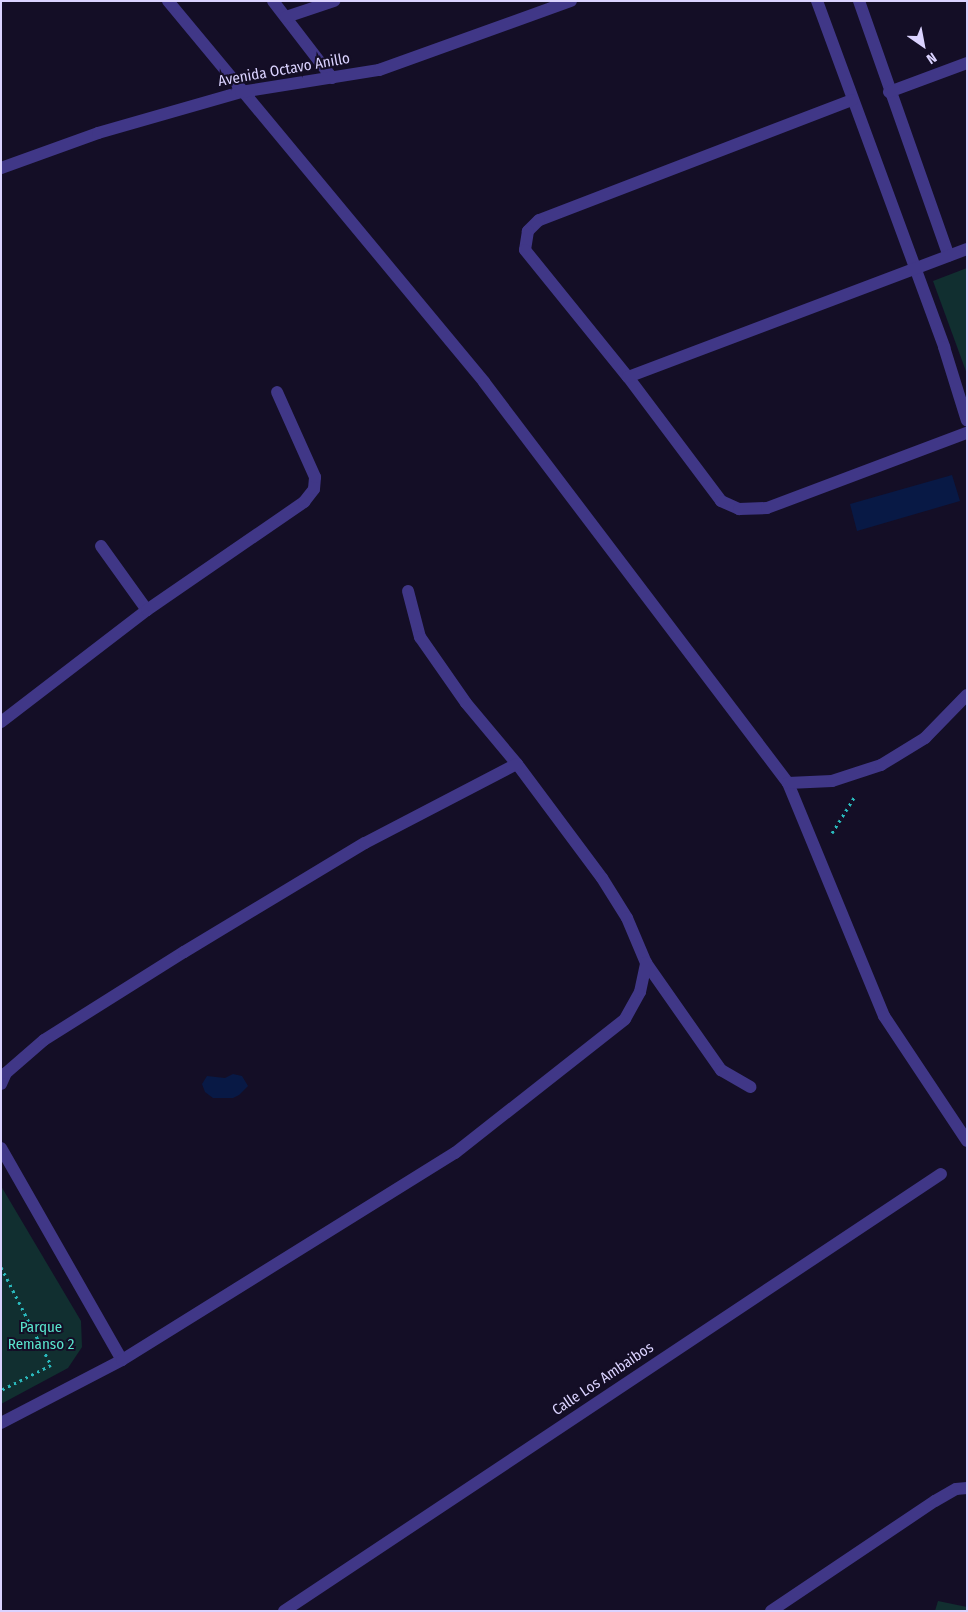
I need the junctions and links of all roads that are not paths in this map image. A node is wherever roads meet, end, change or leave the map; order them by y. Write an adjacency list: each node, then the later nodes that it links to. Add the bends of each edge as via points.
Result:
1 (168, 1): 10 (street)
2 (273, 1): 7 (street)
3 (334, 1): 7 (street)
4 (571, 1): 9 (street, Avenida Octavo Anillo, via 380,70)
5 (817, 1): 12 (street)
6 (859, 1): 11 (street)
7 (286, 17): 9 (street)
8 (967, 62): 11 (street)
9 (332, 78): 10 (street, Avenida Octavo Anillo)
10 (241, 92): 13 (street, Avenida Octavo Anillo, via 98,133); 27 (street, via 484,382)
11 (889, 92): 15 (street)
12 (852, 100): 16 (street); 17 (street, via 540,220 528,231 525,250)
13 (1, 168)
14 (967, 249): 15 (street)
15 (949, 256): 16 (street)
16 (914, 268): 17 (street); 19 (street, via 944,346)
17 (628, 377): 20 (street, via 721,501 739,509 767,508)
18 (277, 392): 23 (street, via 316,477 314,489 304,502)
19 (967, 421)
20 (967, 433)
21 (101, 546): 23 (street)
22 (408, 591): 26 (street, via 420,637 466,703)
23 (147, 610): 25 (street)
24 (967, 695): 27 (street, via 925,738 881,765 832,781)
25 (1, 722)
26 (518, 764): 28 (street, via 602,878 627,918); 29 (street, via 365,842 184,952 44,1040 6,1073)
27 (788, 783): 31 (street, via 884,1016)
28 (646, 963): 30 (street, via 721,1070); 34 (street, via 640,992 625,1019 455,1153)
29 (1, 1084)
30 (751, 1086)
31 (967, 1140)
32 (1, 1148): 34 (street)
33 (941, 1174): 37 (street, Calle Los Ambaibos)
34 (122, 1360): 35 (street)
35 (1, 1423)
36 (967, 1488): 38 (street, via 956,1488 935,1501)
37 (284, 1611)
38 (771, 1611)

